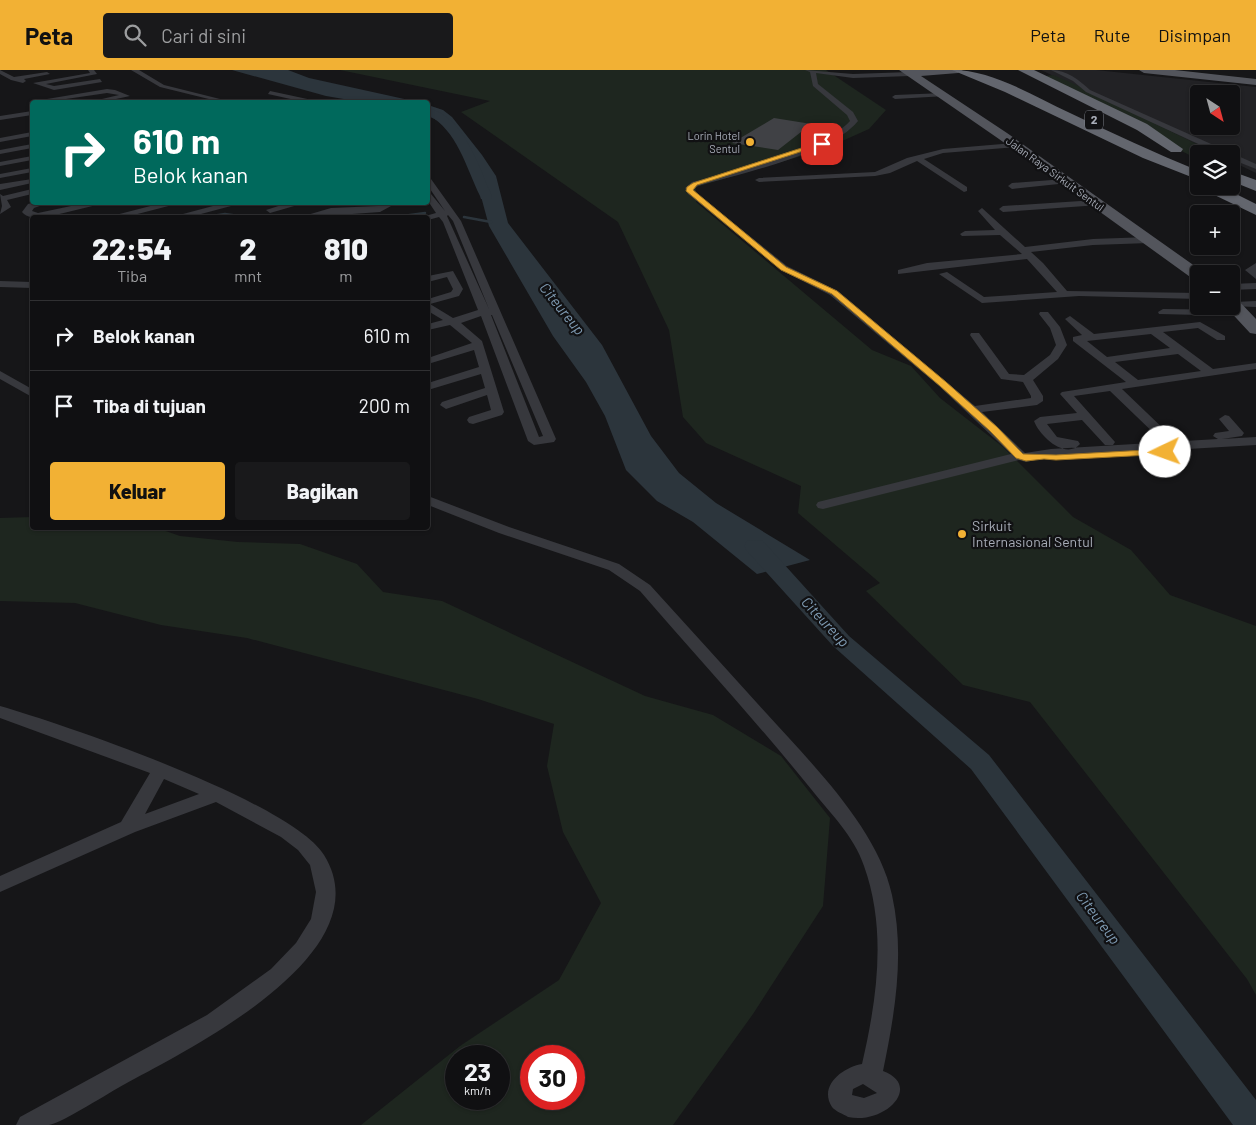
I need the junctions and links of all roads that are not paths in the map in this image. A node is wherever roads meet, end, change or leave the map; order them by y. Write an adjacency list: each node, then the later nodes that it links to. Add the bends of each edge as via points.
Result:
1 (19, 70): 15 (street)
2 (27, 70): 15 (street)
3 (74, 70): 17 (street)
4 (91, 70): 20 (street, via 94,74)
5 (125, 70): 26 (street, via 153,86)
6 (134, 70): 27 (street, via 162,86)
7 (958, 70): 16 (main road); 39 (highway, via 1009,89)
8 (989, 70): 45 (highway, 2)
9 (1006, 70): 37 (highway, 2)
10 (1024, 70): 37 (highway, via 1142,127)
11 (1054, 70): 35 (street, via 1075,80 1088,91)
12 (1144, 70): 18 (main road)
13 (1174, 70): 18 (main road)
14 (810, 71): 16 (street, via 859,76); 144 (street, via 815,85 850,114 854,121 852,125 822,144 695,184 689,188 690,191 784,268 834,293)
15 (3, 72): 17 (street)
16 (907, 72): 22 (main road, Jalan Raya Sirkuit Sentul)
17 (14, 79): 20 (street)
18 (1256, 80)
19 (100, 81): 20 (street, via 54,88)
20 (36, 83)
21 (270, 93): 28 (street)
22 (944, 95): 23 (street); 34 (main road, Jalan Raya Sirkuit Sentul)
23 (895, 97)
24 (58, 100): 25 (street, via 107,91 127,96)
25 (104, 100)
26 (206, 100)
27 (220, 100)
28 (303, 100)
29 (30, 113): 30 (street)
30 (0, 118)
31 (30, 134): 33 (street)
32 (984, 138): 34 (street)
33 (0, 140)
34 (1009, 140): 42 (street); 54 (main road, Jalan Raya Sirkuit Sentul)
35 (1206, 145)
36 (30, 146): 38 (street)
37 (1176, 149): 40 (highway, 2)
38 (0, 152)
39 (1148, 155): 48 (highway); 50 (highway)
40 (1190, 156)
41 (30, 158): 44 (street)
42 (918, 158): 52 (street, via 875,174); 60 (street)
43 (1240, 160): 46 (street)
44 (0, 164)
45 (1190, 165)
46 (1256, 167)
47 (30, 170): 49 (street)
48 (1190, 172)
49 (0, 176)
50 (1190, 177)
51 (1240, 179): 57 (highway)
52 (759, 180)
53 (30, 181): 58 (street)
54 (1065, 181): 56 (street); 67 (main road, Jalan Raya Sirkuit Sentul)
55 (430, 185): 91 (street)
56 (1012, 186)
57 (1256, 186)
58 (0, 187)
59 (1240, 188): 64 (highway)
60 (964, 189)
61 (30, 192): 65 (street)
62 (1225, 195): 80 (highway)
63 (1238, 195): 68 (highway)
64 (1256, 196)
65 (0, 198): 83 (street, via 7,207)
66 (430, 198): 91 (street)
67 (1096, 202): 78 (street); 96 (main road, Jalan Raya Sirkuit Sentul)
68 (1256, 204)
69 (35, 205): 84 (street, via 26,212)
70 (90, 205): 85 (street)
71 (159, 205): 86 (street)
72 (160, 205): 87 (street)
73 (229, 205): 88 (street)
74 (264, 205): 79 (street)
75 (291, 205): 79 (street)
76 (354, 205): 82 (street)
77 (386, 205): 82 (street, via 380,209)
78 (1003, 209)
79 (270, 210): 89 (street)
80 (1256, 210)
81 (982, 211): 94 (street)
82 (321, 213): 90 (street)
83 (0, 214)
84 (34, 215)
85 (42, 215)
86 (113, 215)
87 (118, 215)
88 (185, 215)
89 (276, 215)
90 (313, 215)
91 (447, 215): 92 (street); 93 (street); 117 (street); 119 (street)
92 (430, 217)
93 (430, 219)
94 (1002, 232): 95 (street); 97 (street)
95 (965, 234)
96 (1150, 240): 97 (street, via 1080,243); 99 (main road, Jalan Raya Sirkuit Sentul)
97 (1025, 253): 100 (street); 108 (street, via 1040,265)
98 (1256, 266): 102 (street, via 1250,270)
99 (1190, 269)
100 (901, 272)
101 (944, 274): 108 (street, via 982,300)
102 (1256, 276)
103 (430, 278): 110 (street, via 450,273 458,289 455,294)
104 (0, 284): 105 (street)
105 (30, 285)
106 (1256, 286): 107 (street)
107 (1240, 287)
108 (1064, 294): 109 (street)
109 (1190, 296)
110 (430, 301)
111 (1256, 304): 112 (street)
112 (1240, 306)
113 (430, 308): 121 (street)
114 (1190, 310): 115 (street)
115 (1163, 312)
116 (1240, 312): 123 (main road)
117 (497, 314): 119 (street); 119 (street, via 550,439 534,441)
118 (1044, 314): 137 (street, via 1061,333 1062,344 1052,361)
119 (485, 315): 121 (street)
120 (1070, 320): 127 (street)
121 (454, 322): 122 (street); 125 (street); 129 (street, via 472,334)
122 (430, 326)
123 (1256, 329)
124 (1153, 330): 127 (street); 128 (street, via 1200,325); 130 (street)
125 (430, 332)
126 (975, 335): 137 (street, via 1005,377)
127 (1091, 337): 132 (street, via 1077,341)
128 (1221, 338)
129 (478, 345): 131 (street); 134 (street)
130 (1179, 350): 132 (street); 135 (street)
131 (430, 360)
132 (1106, 360): 138 (street)
133 (1256, 366): 135 (street)
134 (485, 369): 139 (street); 141 (street)
135 (1211, 373): 138 (street)
136 (0, 374): 142 (street)
137 (1027, 379): 144 (street, via 1038,396 1037,401)
138 (1136, 384): 140 (street)
139 (430, 386)
140 (1113, 387): 145 (street, via 1066,394); 148 (street)
141 (491, 390): 143 (street); 147 (street, via 498,412)
142 (30, 393)
143 (446, 405)
144 (973, 410): 152 (street)
145 (1083, 416): 150 (street); 150 (street, via 1039,422 1058,444)
146 (1225, 419): 148 (street, via 1238,434)
147 (473, 420)
148 (1166, 438): 150 (street)
149 (1256, 441): 153 (street)
150 (1109, 442)
151 (1256, 447): 153 (street, via 1056,458)
152 (1020, 456): 153 (street); 155 (street)
153 (1044, 456)
154 (430, 501): 161 (street, via 614,567 645,588 796,758 860,837 880,886 889,962 887,999)
155 (823, 505)
156 (0, 712): 157 (street)
157 (161, 769): 158 (street); 159 (street)
158 (217, 795): 159 (street); 163 (street, via 276,825 312,853 321,865 325,880 326,903 320,922 288,966 223,1017)
159 (128, 827): 160 (street)
160 (0, 884)
161 (871, 1076): 162 (street, via 887,1091 889,1101); 162 (street, via 862,1074 847,1079 842,1085 841,1101 853,1115)
162 (880, 1121)
163 (28, 1125)

